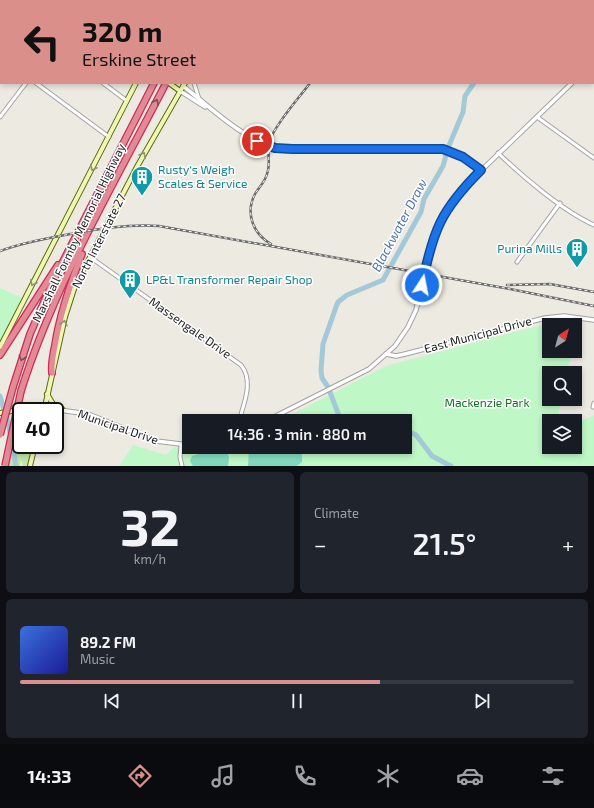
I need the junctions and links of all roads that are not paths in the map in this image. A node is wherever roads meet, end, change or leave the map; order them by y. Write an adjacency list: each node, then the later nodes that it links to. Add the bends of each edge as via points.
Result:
1 (25, 84): 15 (street)
2 (37, 84): 17 (street)
3 (104, 84): 13 (street)
4 (136, 84): 13 (main road)
5 (153, 84): 24 (highway, Marshall Formby Memorial Highway)
6 (165, 84): 22 (highway, Marshall Formby Memorial Highway, one-way to 6)
7 (171, 84): 11 (main road)
8 (194, 84): 12 (street)
9 (571, 84): 16 (street)
10 (184, 85): 11 (main road, North Interstate 27); 12 (street)
11 (180, 91): 14 (street); 25 (main road, North Interstate 27, one-way to 11)
12 (199, 99): 14 (street)
13 (128, 101): 17 (main road)
14 (210, 109): 20 (street, via 248,136 275,148 437,148 456,153)
15 (0, 117)
16 (537, 117): 18 (street); 19 (street)
17 (109, 137): 28 (main road, one-way to 28)
18 (498, 153): 20 (street); 21 (street, via 522,176)
19 (594, 158)
20 (481, 170): 29 (street, via 460,191 440,220 430,248 416,310 404,333)
21 (560, 203): 23 (street); 26 (street)
22 (102, 207): 31 (highway, via 62,306); 43 (highway, Marshall Formby Memorial Highway, bridge, via 56,298 32,358 21,391)
23 (594, 225)
24 (67, 252): 30 (highway); 40 (highway, Marshall Formby Memorial Highway, one-way to 40, bridge, via 38,315 13,386)
25 (90, 257): 31 (main road, North Interstate 27, one-way to 25, via 70,299); 38 (street, Massengale Drive, via 241,365 248,380)
26 (517, 262)
27 (594, 320): 29 (street, East Municipal Drive, via 564,316 545,318 405,354)
28 (0, 347)
29 (386, 354): 39 (street, via 369,369)
30 (0, 355)
31 (52, 373): 32 (main road, North Interstate 27)
32 (47, 394): 33 (main road, North Interstate 27); 34 (main road)
33 (46, 402)
34 (52, 402)
35 (64, 409): 41 (street, Municipal Drive, via 103,419 156,441)
36 (12, 411): 37 (main road, Municipal Drive, bridge)
37 (0, 413)
38 (241, 414)
39 (280, 414)
40 (0, 435)
41 (181, 445): 45 (street)
42 (33, 454): 44 (main road)
43 (5, 466)
44 (30, 466)
45 (182, 466)

